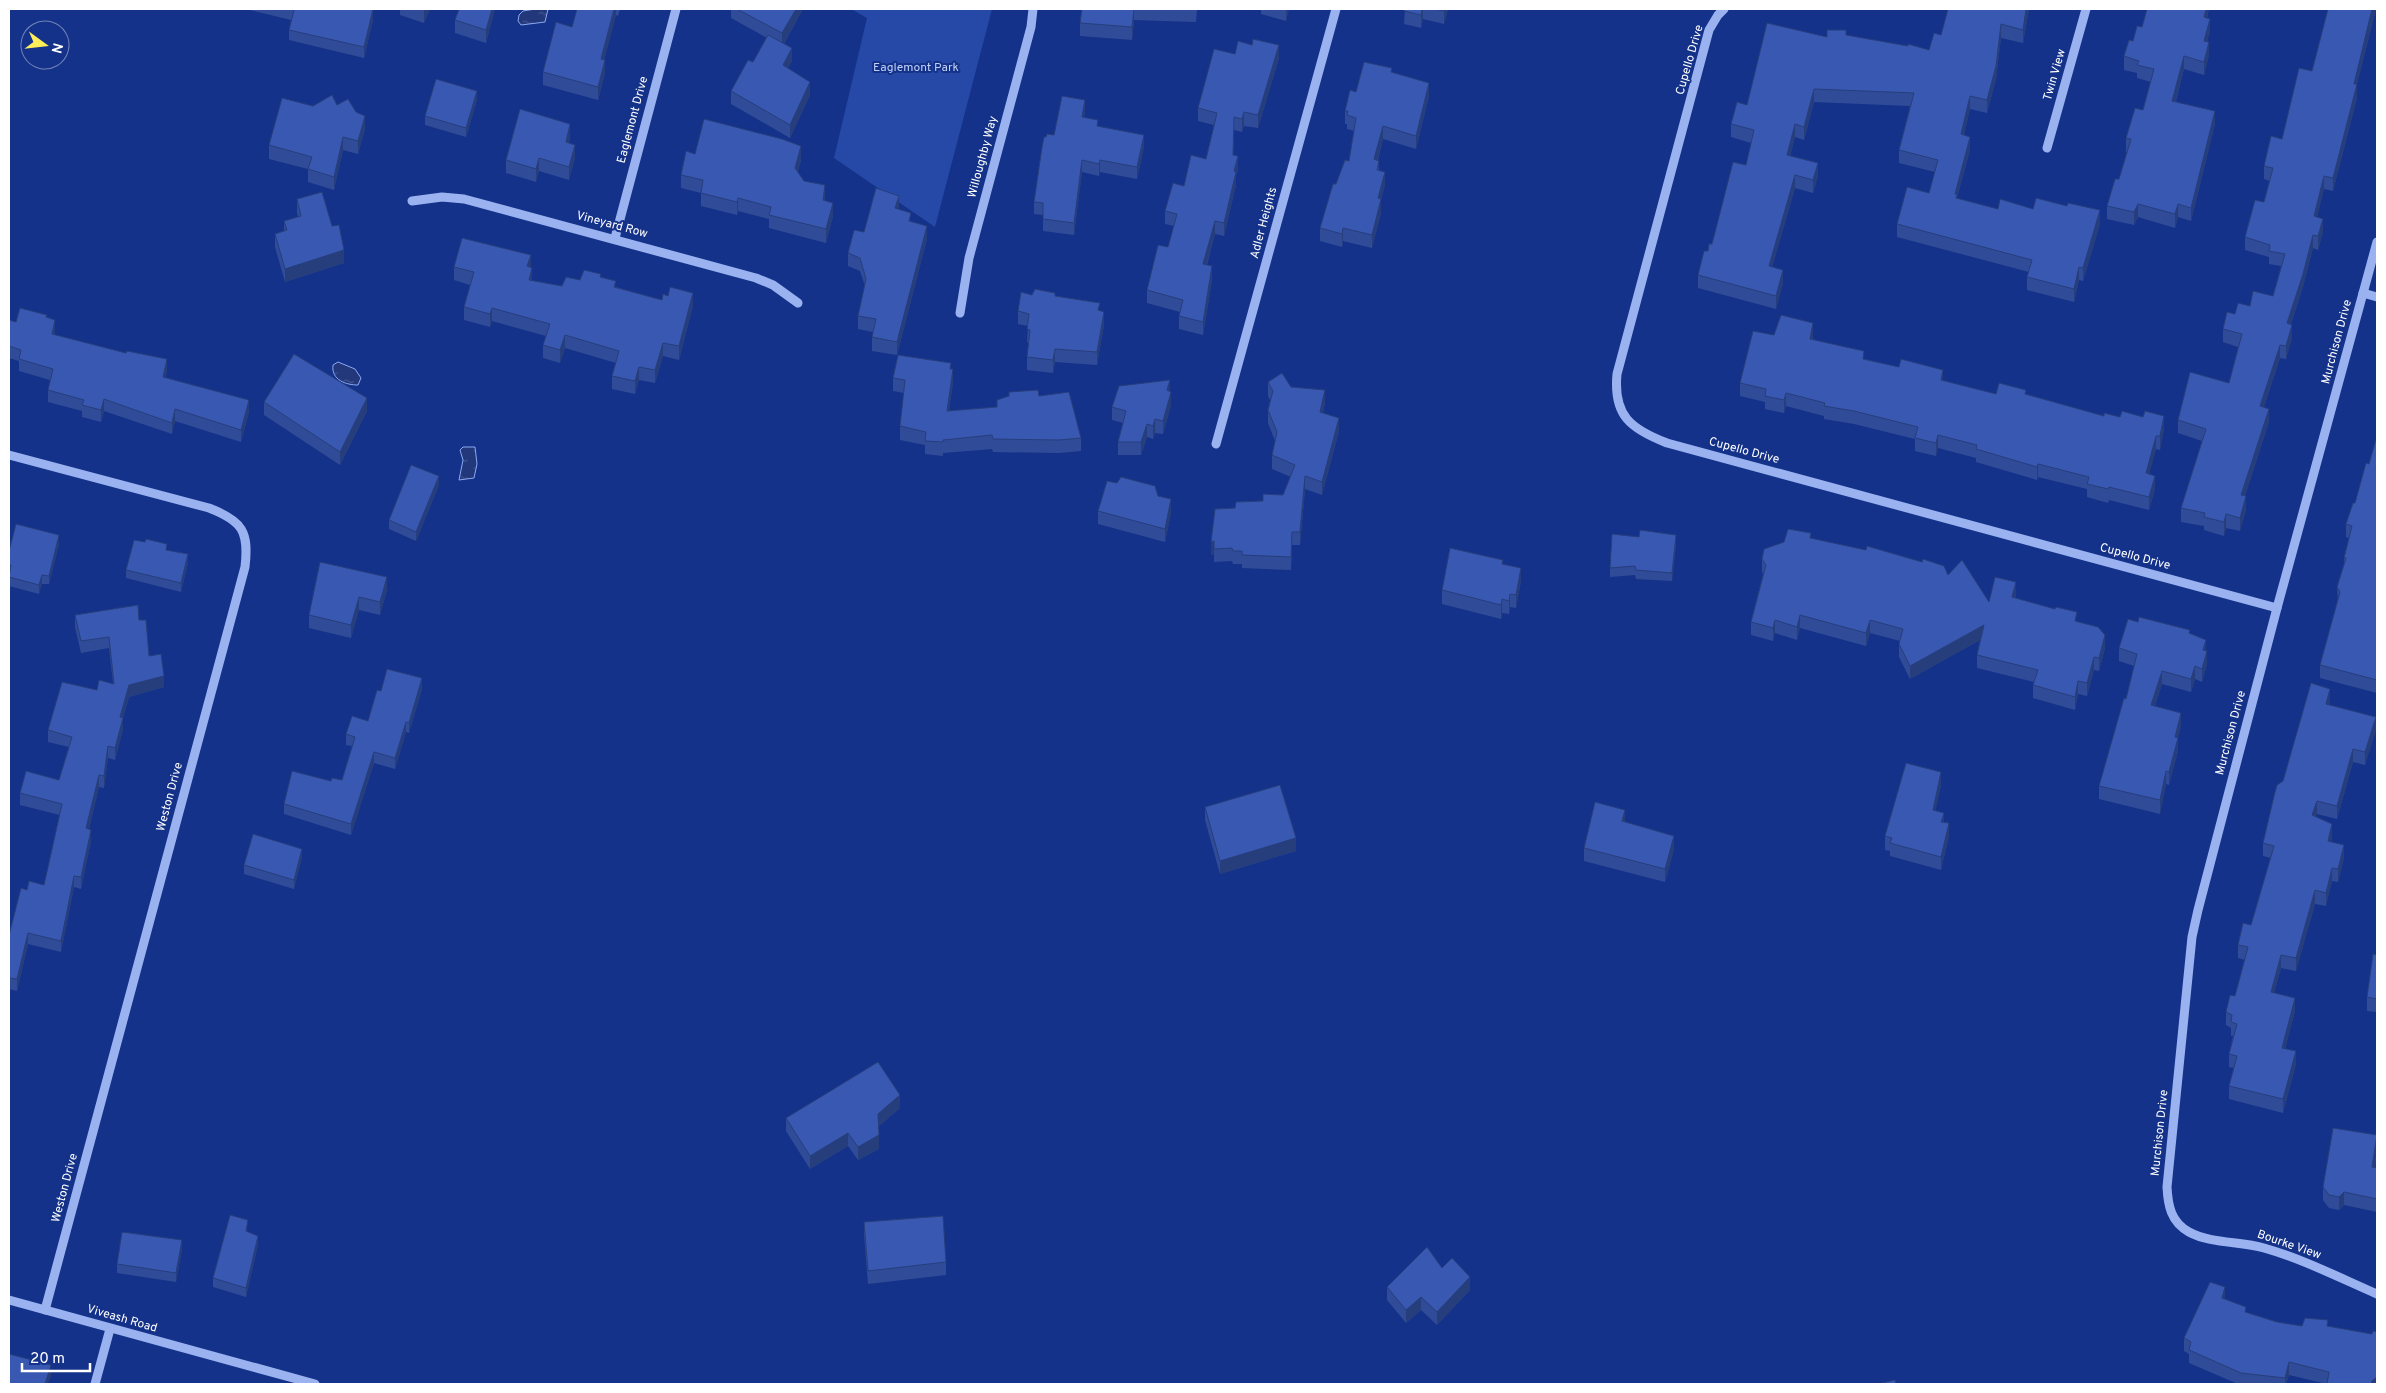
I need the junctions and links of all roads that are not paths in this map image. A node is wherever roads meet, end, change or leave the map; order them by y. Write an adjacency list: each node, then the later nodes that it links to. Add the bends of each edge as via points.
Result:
1 (676, 9): 8 (street, Eaglemont Drive)
2 (1033, 9): 13 (street, Willoughby Way, via 1031,27 969,258)
3 (1336, 9): 14 (street, Adler Heights)
4 (1724, 9): 16 (street, Cupello Drive, via 1709,30 1617,374 1615,391 1626,420 1639,432 1667,443)
5 (2086, 9): 6 (street, Twin View)
6 (2047, 148)
7 (412, 201): 8 (street, Vineyard Row, via 442,197 464,199)
8 (615, 238): 12 (street, Vineyard Row, via 756,278)
9 (2377, 242): 10 (street, Murchison Drive)
10 (2363, 293): 11 (street); 16 (street, Murchison Drive)
11 (2377, 297)
12 (798, 303)
13 (960, 312)
14 (1216, 444)
15 (9, 455): 20 (street, Weston Drive, via 228,515 242,528 247,547 245,567)
16 (2277, 608): 17 (street, Murchison Drive, via 2192,937 2167,1187 2168,1206 2176,1222)
17 (2189, 1232): 18 (street, Bourke View, via 2277,1252)
18 (2377, 1294)
19 (9, 1300): 20 (street, Viveash Road)
20 (45, 1310): 21 (street, Viveash Road)
21 (110, 1329): 22 (street); 23 (street, Viveash Road)
22 (95, 1384)
23 (315, 1384)

